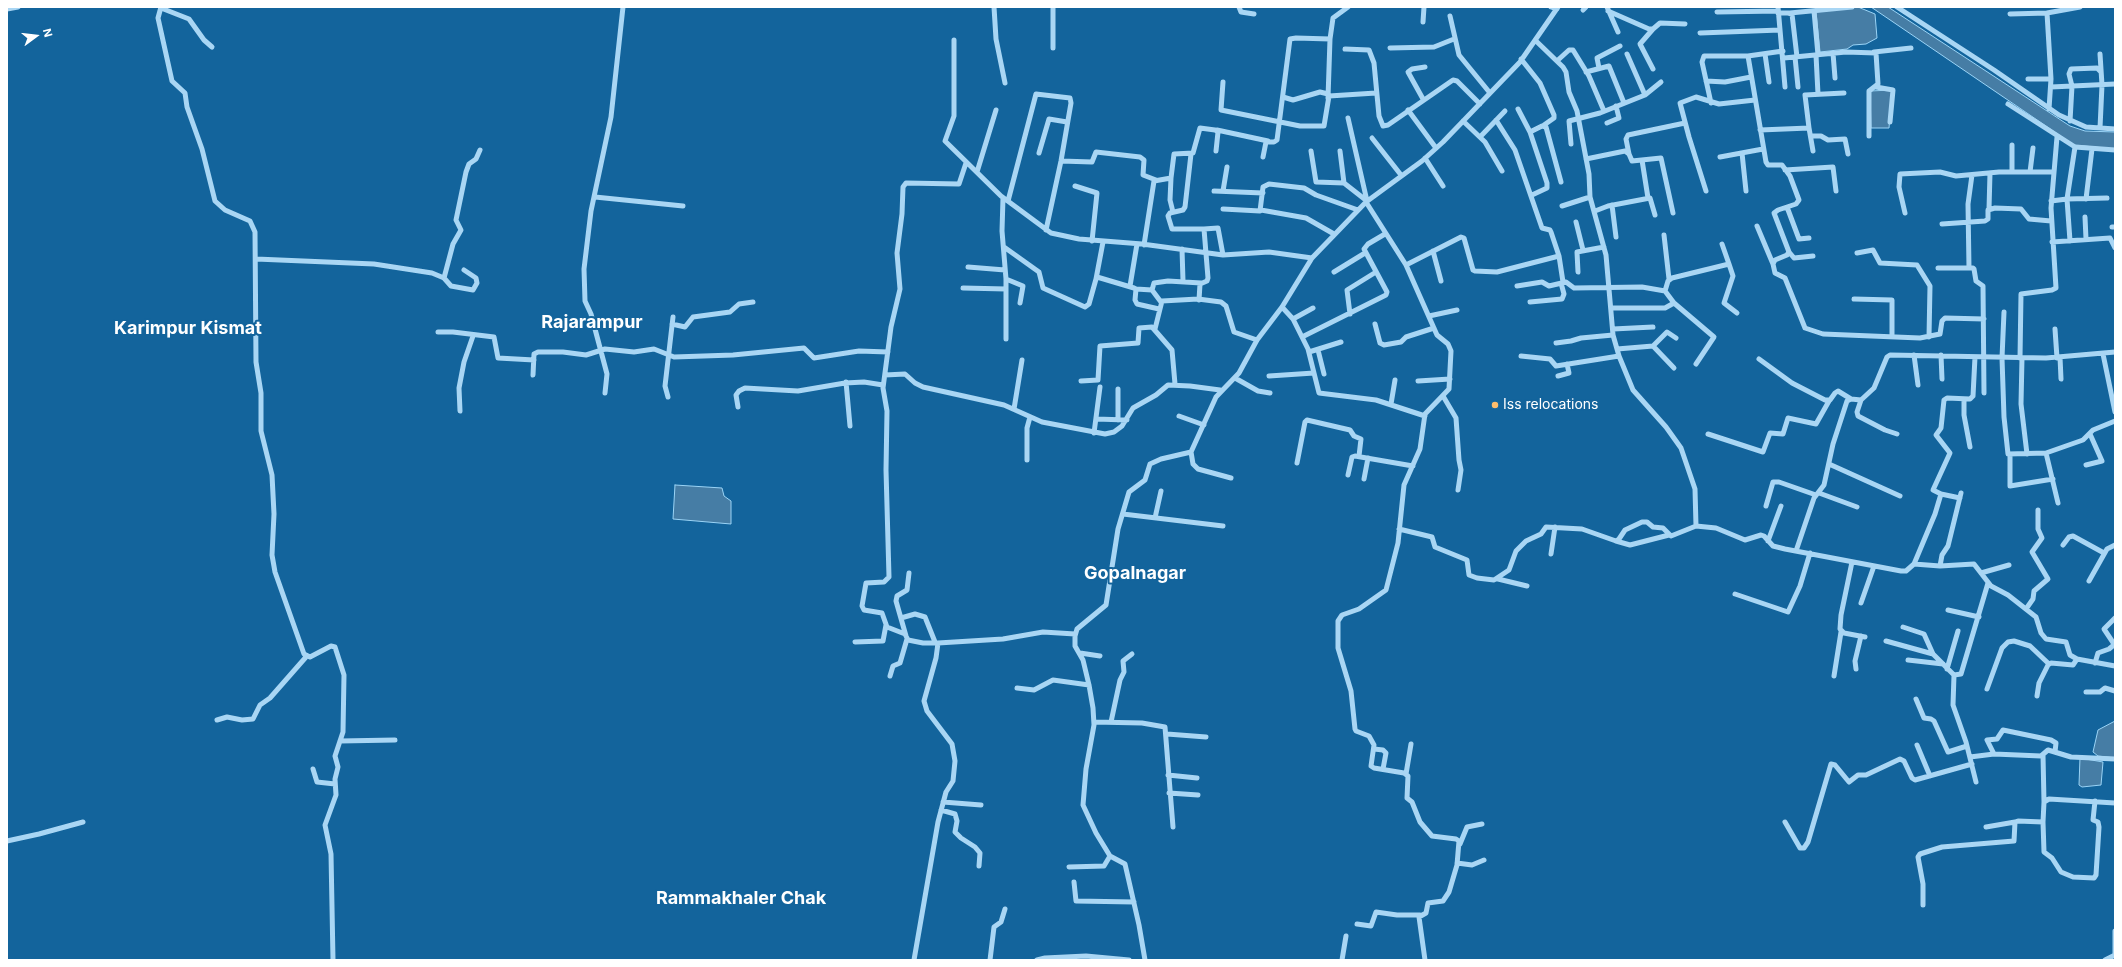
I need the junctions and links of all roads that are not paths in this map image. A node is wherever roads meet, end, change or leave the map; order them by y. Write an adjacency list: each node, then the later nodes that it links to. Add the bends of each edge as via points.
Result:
1 (18, 7): 14 (street)
2 (623, 7): 165 (street, via 611,117)
3 (994, 7): 66 (street, via 996,39)
4 (1053, 7): 37 (street)
5 (1239, 7): 22 (street, via 1241,12)
6 (1348, 7): 31 (street, via 1333,18)
7 (1424, 7): 25 (street)
8 (1551, 7): 13 (street)
9 (1852, 7): 18 (street)
10 (1897, 7): 89 (street)
11 (2080, 7): 21 (street)
12 (161, 8): 36 (street, via 192,21); 223 (street, via 158,18 172,81 185,93 187,108 204,155 215,201 225,210 250,221 255,232)
13 (1558, 8): 34 (street)
14 (7, 9)
15 (1607, 9): 27 (street); 29 (street)
16 (1807, 9): 18 (street); 20 (street)
17 (1778, 10): 19 (street); 20 (street); 28 (street)
18 (1814, 11): 47 (street)
19 (1717, 12)
20 (1790, 13): 49 (street)
21 (2047, 13): 23 (street); 61 (street)
22 (1254, 14)
23 (2010, 14)
24 (1450, 16): 32 (street)
25 (1423, 22)
26 (1685, 24): 27 (street, via 1660,23)
27 (1653, 29): 55 (street, via 1640,44)
28 (1780, 30): 30 (street); 41 (street)
29 (1618, 32)
30 (1700, 33)
31 (1330, 39): 79 (street); 80 (street, via 1290,39)
32 (1454, 39): 38 (street, via 1434,47); 75 (street, via 1460,57)
33 (954, 40): 141 (street, via 954,116 945,141)
34 (1535, 40): 51 (street); 52 (street)
35 (1620, 46): 54 (street, via 1597,58)
36 (212, 47)
37 (1052, 48)
38 (1390, 48)
39 (1911, 48): 42 (street)
40 (1345, 49): 74 (street, via 1369,50 1374,63)
41 (1783, 51): 44 (street); 50 (street)
42 (1874, 52): 45 (street); 69 (street, via 1878,84)
43 (1627, 54): 77 (street)
44 (1765, 54): 48 (street); 65 (street)
45 (1833, 54): 47 (street); 59 (street)
46 (2100, 54): 57 (street)
47 (1817, 55): 49 (street); 78 (street)
48 (1748, 56): 58 (street); 62 (street, via 1704,56 1702,62)
49 (1796, 57): 50 (street); 73 (street)
50 (1784, 58): 71 (street)
51 (1522, 59): 75 (street); 104 (street, via 1542,88 1554,115 1554,118)
52 (1558, 60): 56 (street, via 1571,50); 94 (street, via 1566,72 1566,82)
53 (1425, 67): 81 (street, via 1408,72)
54 (1598, 68): 56 (street); 83 (street, via 1609,66)
55 (1653, 69)
56 (1586, 72): 93 (street)
57 (2101, 72): 68 (street); 70 (street, via 2097,68 2071,69)
58 (1751, 77): 62 (street, via 1725,82); 82 (street)
59 (1835, 78)
60 (2028, 79): 61 (street)
61 (2051, 79): 72 (street)
62 (1706, 81): 84 (street)
63 (1223, 82): 101 (street, via 1221,110)
64 (1661, 82): 77 (street)
65 (1769, 82)
66 (1005, 83)
67 (2115, 84): 68 (street)
68 (2102, 85): 70 (street); 106 (street)
69 (1876, 86): 100 (street, via 1893,90); 112 (street, via 1869,91)
70 (2072, 86): 72 (street); 98 (street)
71 (1785, 87)
72 (2051, 87): 89 (street)
73 (1798, 88)
74 (1376, 93): 79 (street); 91 (street, via 1383,126)
75 (1490, 93): 85 (street)
76 (1844, 93): 78 (street)
77 (1645, 94): 83 (street)
78 (1818, 94): 105 (street, via 1807,94 1805,97)
79 (1328, 96): 80 (street, via 1307,95 1293,100); 101 (street, via 1324,126)
80 (1283, 97): 101 (street)
81 (1424, 99): 85 (street, via 1455,80); 91 (street)
82 (1755, 100): 84 (street); 109 (street)
83 (1624, 103): 87 (street)
84 (1711, 103): 103 (street, via 1696,97 1682,101 1680,104)
85 (1480, 104): 97 (street)
86 (2008, 104): 114 (street)
87 (1616, 106): 93 (street); 102 (street, via 1619,118)
88 (1518, 109): 110 (street)
89 (2049, 109): 98 (street)
90 (996, 110): 145 (street)
91 (1408, 110): 120 (street)
92 (1505, 111): 96 (street)
93 (1604, 111): 94 (street)
94 (1578, 117): 117 (street, via 1568,122); 138 (street)
95 (1348, 118): 174 (street)
96 (1496, 120): 113 (street); 164 (street, via 1514,150)
97 (1463, 121): 113 (street); 120 (street)
98 (2070, 121): 106 (street, via 2086,127)
99 (1068, 122): 130 (street, via 1049,119); 140 (street); 172 (street, via 1070,98 1036,94)
100 (1890, 122)
101 (1280, 123): 116 (street, via 1277,140)
102 (1607, 123)
103 (1685, 123): 133 (street, via 1628,135 1626,139); 161 (street)
104 (1544, 125): 110 (street); 154 (street)
105 (1809, 128): 109 (street); 111 (street)
106 (2100, 128): 107 (street)
107 (2115, 129)
108 (1217, 130): 116 (street); 126 (street); 132 (street, via 1200,128)
109 (1760, 130): 122 (street)
110 (1530, 132): 164 (street, via 1548,185 1547,188)
111 (1812, 136): 128 (street); 134 (street, via 1821,136 1828,140 1845,139)
112 (1869, 136)
113 (1480, 137): 144 (street)
114 (2057, 137): 119 (street); 148 (street)
115 (1372, 138): 150 (street)
116 (1268, 141): 135 (street)
117 (1572, 144)
118 (2012, 145): 146 (street)
119 (2075, 147): 123 (street); 170 (street)
120 (1436, 148): 137 (street)
121 (2033, 148): 147 (street)
122 (1763, 149): 131 (street); 143 (street, via 1767,164 1781,164)
123 (2092, 149): 125 (street); 171 (street)
124 (480, 150): 236 (street, via 466,172 456,220 461,230 453,244)
125 (2115, 150)
126 (1216, 151)
127 (1311, 151): 155 (street, via 1316,182)
128 (1813, 151)
129 (1340, 152): 155 (street)
130 (1039, 153)
131 (1742, 153): 136 (street); 162 (street)
132 (1191, 154): 152 (street, via 1174,154); 184 (street, via 1185,207)
133 (1629, 154): 138 (street, via 1622,152); 139 (street, via 1632,161)
134 (1848, 154)
135 (1263, 157)
136 (1720, 157)
137 (1425, 158): 150 (street); 157 (street)
138 (1586, 159): 166 (street)
139 (1642, 160): 168 (street); 185 (street, via 1661,158)
140 (1061, 161): 153 (street, via 1092,162 1096,152 1140,157 1144,160 1143,175); 195 (street)
141 (966, 163): 145 (street); 291 (street, via 959,184 907,183 903,187 897,253 900,289)
142 (1227, 167): 160 (street)
143 (1785, 170): 158 (street, via 1833,167); 178 (street, via 1790,176 1799,202)
144 (1502, 171)
145 (977, 172): 167 (street)
146 (2012, 172): 147 (street); 149 (street)
147 (2030, 172): 148 (street)
148 (2053, 172): 173 (street)
149 (1990, 173): 151 (street); 180 (street)
150 (1401, 175): 174 (street)
151 (1972, 175): 186 (street, via 1956,176 1934,172 1899,176); 191 (street)
152 (1171, 178): 153 (street); 184 (street, via 1170,200)
153 (1156, 180): 208 (street, via 1152,185)
154 (1562, 182)
155 (1344, 183): 174 (street)
156 (1074, 186): 202 (street, via 1097,192)
157 (1443, 186)
158 (1836, 190)
159 (1214, 191): 160 (street)
160 (1223, 191): 163 (street)
161 (1706, 191)
162 (1746, 191)
163 (1263, 193): 181 (street); 182 (street, via 1263,187 1269,184 1304,188)
164 (1532, 195): 220 (street, via 1542,228 1550,230)
165 (595, 197): 176 (street); 290 (street, via 585,249 585,301 591,314)
166 (1590, 197): 177 (street); 183 (street)
167 (1003, 198): 172 (street); 209 (street)
168 (1648, 198): 175 (street); 187 (street, via 1651,199)
169 (2107, 198): 171 (street)
170 (2067, 199): 171 (street); 173 (street); 203 (street)
171 (2086, 199)
172 (1008, 201): 195 (street)
173 (2051, 201): 189 (street)
174 (1366, 202): 182 (street); 197 (street)
175 (1612, 205): 183 (street); 199 (street)
176 (683, 206)
177 (1562, 206)
178 (1787, 207): 200 (street, via 1799,239); 215 (street, via 1774,213)
179 (1223, 209): 181 (street)
180 (1989, 209): 189 (street, via 2021,209 2029,219); 191 (street, via 1987,221)
181 (1261, 210): 196 (street, via 1306,218)
182 (1358, 210): 196 (street)
183 (1595, 211): 210 (street)
184 (1173, 212): 194 (street, via 1168,216 1172,229)
185 (1673, 213)
186 (1905, 213)
187 (1655, 215)
188 (2085, 217): 201 (street)
189 (2051, 221): 205 (street)
190 (1576, 222): 213 (street)
191 (1968, 223): 192 (street); 229 (street)
192 (1942, 224)
193 (1757, 226): 225 (street)
194 (1204, 229): 216 (street); 219 (street, via 1218,228)
195 (1046, 230): 202 (street, via 1056,235)
196 (1334, 234): 222 (street)
197 (1385, 234): 217 (street, via 1368,244 1364,249); 226 (street)
198 (1664, 235): 238 (street)
199 (1616, 237)
200 (1809, 238)
201 (2086, 239): 203 (street); 211 (street, via 2110,238)
202 (1092, 241): 204 (street)
203 (2070, 241): 205 (street)
204 (1103, 242): 206 (street); 235 (street)
205 (2052, 242): 304 (street, via 2056,267 2055,289 2024,293 2020,296)
206 (1137, 244): 208 (street); 243 (street)
207 (1722, 244): 224 (street)
208 (1144, 245): 212 (street)
209 (1004, 247): 231 (street); 235 (street, via 1039,272 1042,288 1082,306 1086,307 1089,304)
210 (1604, 247): 213 (street); 246 (street)
211 (2115, 248)
212 (1182, 249): 216 (street); 239 (street)
213 (1583, 250): 234 (street, via 1577,253)
214 (1433, 251): 220 (street, via 1463,237 1474,271 1493,273); 226 (street); 240 (street)
215 (1789, 252): 221 (street, via 1794,258); 225 (street)
216 (1207, 253): 219 (street); 241 (street, via 1208,280)
217 (1365, 253): 232 (street); 233 (street)
218 (1857, 253): 280 (street, via 1873,250 1880,262 1917,265 1930,286)
219 (1223, 255): 222 (street, via 1269,252)
220 (1559, 256): 242 (street)
221 (1813, 256)
222 (1312, 258): 258 (street)
223 (256, 259): 236 (street, via 374,264 432,273); 430 (street, via 256,362 261,431 272,475 272,555 287,607)
224 (1729, 264): 238 (street); 264 (street, via 1733,276 1724,303)
225 (1773, 264): 282 (street, via 1775,273 1785,278 1805,328 1823,334)
226 (1406, 265): 266 (street)
227 (968, 267): 231 (street)
228 (1938, 268): 229 (street)
229 (1970, 268): 269 (street, via 1974,269 1976,282 1983,286)
230 (464, 270): 236 (street, via 476,278 477,283 473,290 451,286)
231 (1005, 270): 237 (street)
232 (1334, 272)
233 (1376, 272): 265 (street, via 1347,290); 265 (street, via 1386,296)
234 (1578, 272)
235 (1097, 277): 243 (street)
236 (444, 278)
237 (1006, 279): 247 (street); 256 (street, via 1023,286)
238 (1669, 279): 250 (street)
239 (1183, 281): 241 (street); 249 (street, via 1156,283)
240 (1441, 281)
241 (1201, 283): 252 (street)
242 (1562, 283): 244 (street, via 1547,286 1542,282); 246 (street, via 1568,283 1574,288); 255 (street, via 1562,299)
243 (1130, 286): 248 (street)
244 (1517, 286)
245 (963, 288): 247 (street)
246 (1610, 288): 250 (street, via 1654,288); 260 (street)
247 (1006, 289): 283 (street)
248 (1136, 289): 249 (street); 261 (street, via 1137,304)
249 (1152, 290): 254 (street)
250 (1666, 291): 257 (street)
251 (1854, 299): 282 (street, via 1892,300)
252 (1199, 300): 254 (street); 284 (street, via 1223,302 1234,332)
253 (753, 302): 270 (street, via 739,304 730,312 694,317 685,327)
254 (1161, 302): 261 (street)
255 (1530, 302)
256 (1020, 303)
257 (1674, 303): 260 (street, via 1665,308); 309 (street, via 1714,337)
258 (1282, 307): 268 (street); 284 (street)
259 (1313, 308): 268 (street)
260 (1612, 308): 277 (street)
261 (1159, 309): 274 (street)
262 (1457, 310): 266 (street)
263 (2004, 312): 303 (street)
264 (1737, 313)
265 (1350, 314): 279 (street)
266 (1429, 316): 273 (street)
267 (673, 317): 270 (street)
268 (1293, 319): 279 (street)
269 (1984, 319): 280 (street, via 1945,318 1942,321 1941,332); 301 (street)
270 (672, 324): 295 (street)
271 (1375, 324): 273 (street, via 1380,343 1384,345 1401,342 1406,337)
272 (1653, 327): 277 (street)
273 (1434, 328): 318 (street, via 1450,348)
274 (1155, 329): 322 (street, via 1139,328 1139,342 1136,344 1100,346 1098,380); 325 (street, via 1172,350)
275 (2055, 329): 302 (street)
276 (438, 332): 278 (street)
277 (1613, 332): 286 (street); 288 (street)
278 (473, 336): 306 (street, via 496,338 497,355 500,359); 343 (street, via 458,388)
279 (1302, 337): 292 (street)
280 (1931, 337): 282 (street)
281 (1676, 338): 287 (street, via 1667,332)
282 (1892, 338)
283 (1006, 339)
284 (1257, 340): 317 (street)
285 (1341, 342): 289 (street)
286 (1556, 343)
287 (1653, 346): 288 (street); 310 (street)
288 (1617, 349): 299 (street)
289 (1318, 350): 292 (street); 312 (street)
290 (600, 351): 295 (street, via 634,352 654,349); 306 (street, via 586,355 536,352); 331 (street, via 607,374)
291 (888, 352): 295 (street, via 859,351 814,358 804,348 733,355); 314 (street)
292 (1309, 352): 311 (street)
293 (2115, 352): 294 (street)
294 (2103, 354): 302 (street); 344 (street)
295 (667, 355): 335 (street, via 664,386)
296 (1914, 355): 297 (street); 327 (street); 338 (street, via 1893,354 1887,357 1874,388)
297 (1942, 355): 300 (street); 321 (street)
298 (1521, 356): 308 (street, via 1550,359 1555,366)
299 (1619, 356): 308 (street); 387 (street, via 1633,390 1681,448 1695,488)
300 (1976, 357): 301 (street); 337 (street, via 1973,396)
301 (1984, 357): 303 (street); 333 (street)
302 (2059, 357): 304 (street); 319 (street)
303 (2002, 358): 304 (street); 362 (street, via 2004,418)
304 (2021, 358): 361 (street, via 2021,404)
305 (1760, 359): 339 (street, via 1792,383)
306 (534, 360): 313 (street)
307 (1022, 360): 342 (street)
308 (1567, 364): 316 (street, via 1569,373)
309 (1696, 364)
310 (1674, 368)
311 (1314, 373): 315 (street); 340 (street, via 1319,393)
312 (1324, 374)
313 (533, 375)
314 (888, 375): 326 (street); 342 (street, via 905,374 923,387)
315 (1269, 376)
316 (1558, 376)
317 (1234, 378): 330 (street); 332 (street, via 1258,391)
318 (1450, 379): 323 (street); 334 (street, via 1449,389)
319 (2061, 379)
320 (1395, 380): 340 (street)
321 (1942, 380)
322 (1081, 381)
323 (1418, 381)
324 (846, 382): 326 (street); 341 (street, via 798,391 745,388 737,393); 353 (street)
325 (1175, 384): 330 (street); 350 (street, via 1168,385 1135,406)
326 (883, 385): 417 (street, via 887,411 889,578 884,582 866,583 862,606 864,610 882,613)
327 (1918, 386)
328 (1100, 388): 347 (street)
329 (1118, 389): 349 (street)
330 (1220, 390): 352 (street)
331 (605, 393)
332 (1270, 393)
333 (1984, 393)
334 (1443, 396): 346 (street); 374 (street, via 1456,418 1458,460 1461,470)
335 (668, 397)
336 (1851, 399): 338 (street); 339 (street, via 1838,391); 367 (street, via 1847,401 1840,418)
337 (1964, 399): 358 (street); 377 (street, via 1947,398 1943,402 1941,428 1936,435 1950,453 1933,490)
338 (1861, 400): 356 (street, via 1858,416)
339 (1829, 401): 355 (street, via 1816,424 1788,418 1783,434 1770,434 1763,452)
340 (1391, 404): 346 (street)
341 (738, 407)
342 (1014, 409): 348 (street)
343 (460, 412)
344 (2115, 412)
345 (1179, 416): 352 (street)
346 (1424, 416): 369 (street, via 1422,445)
347 (1096, 419): 349 (street); 354 (street)
348 (1029, 420): 354 (street); 365 (street)
349 (1118, 420): 350 (street)
350 (1127, 420): 354 (street, via 1114,432)
351 (2115, 421): 357 (street, via 2093,430)
352 (1204, 425): 359 (street)
353 (850, 426)
354 (1094, 433)
355 (1708, 434)
356 (1897, 434)
357 (2090, 434): 360 (street, via 2083,440); 368 (street, via 2102,461)
358 (1970, 447)
359 (1191, 452): 371 (street, via 1193,464 1198,469); 384 (street, via 1150,464 1145,480 1129,492)
360 (2046, 453): 361 (street); 373 (street)
361 (2027, 454): 362 (street)
362 (2010, 455): 373 (street, via 2010,486)
363 (1359, 456): 364 (street); 366 (street, via 1361,439 1354,436 1350,430 1307,420); 370 (street, via 1352,457)
364 (1368, 458): 369 (street); 372 (street)
365 (1027, 460)
366 (1297, 463)
367 (1829, 464): 376 (street, via 1824,485); 378 (street)
368 (2086, 465)
369 (1413, 466): 389 (street, via 1403,489)
370 (1348, 475)
371 (1230, 478)
372 (1364, 479)
373 (2053, 479): 379 (street)
374 (1458, 490)
375 (1161, 491): 385 (street)
376 (1818, 494): 380 (street, via 1773,482); 382 (street); 395 (street, via 1812,503)
377 (1941, 494): 400 (street); 403 (street, via 1961,496)
378 (1900, 496)
379 (2058, 503)
380 (1766, 506)
381 (1781, 506): 392 (street)
382 (1857, 507)
383 (2038, 510): 412 (street, via 2038,529 2042,538 2032,552 2048,579 2034,591 2034,599)
384 (1123, 514): 385 (street); 421 (street, via 1118,529 1106,605 1077,629)
385 (1155, 518): 386 (street)
386 (1223, 526)
387 (1696, 526): 390 (street); 392 (street, via 1716,528 1745,540 1761,535)
388 (1555, 527): 391 (street, via 1586,530); 398 (street); 406 (street, via 1546,527 1541,534 1526,541 1516,551 1509,570)
389 (1400, 529): 406 (street, via 1432,537 1435,547 1467,560 1467,573 1474,578); 460 (street, via 1386,590 1359,609 1342,615 1338,621 1338,648 1352,691 1355,729 1369,736)
390 (1669, 535): 391 (street, via 1630,545); 391 (street, via 1663,528 1642,522 1625,530)
391 (1616, 541)
392 (1768, 541): 395 (street, via 1773,546)
393 (2064, 545): 397 (street, via 2069,537 2073,536)
394 (2115, 545): 397 (street, via 2108,547)
395 (1796, 551): 396 (street)
396 (1810, 553): 399 (street); 410 (street, via 1800,586 1788,612)
397 (2104, 553): 407 (street)
398 (1551, 554)
399 (1852, 562): 402 (street); 420 (street, via 1841,615)
400 (1914, 564): 402 (street, via 1901,571); 403 (street)
401 (2010, 565): 405 (street)
402 (1874, 566): 411 (street)
403 (1940, 566): 405 (street, via 1974,564)
404 (909, 573): 415 (street, via 907,590 896,597)
405 (1981, 573): 408 (street)
406 (1498, 579): 409 (street)
407 (2089, 581)
408 (1988, 583): 412 (street); 414 (street)
409 (1527, 586)
410 (1735, 594)
411 (1861, 603)
412 (2026, 609): 432 (street, via 2038,620 2042,636 2066,642 2070,655)
413 (1948, 610): 414 (street)
414 (1979, 617): 440 (street, via 1963,672)
415 (901, 618): 422 (street); 425 (street, via 915,614 925,617)
416 (2115, 618): 426 (street, via 2104,629)
417 (886, 625): 422 (street); 424 (street, via 883,640)
418 (1903, 627): 429 (street, via 1924,634)
419 (1958, 631): 439 (street)
420 (1841, 632): 438 (street, via 1863,636 1855,661); 442 (street)
421 (1075, 634): 425 (street, via 1043,632 995,640); 427 (street, via 1076,646)
422 (906, 636): 425 (street, via 923,643); 441 (street, via 900,663 893,666)
423 (1886, 641): 429 (street)
424 (855, 642)
425 (936, 643): 478 (street, via 934,666 924,701 927,711 950,740 955,752 953,781)
426 (2115, 644): 434 (street, via 2098,653)
427 (1080, 653): 431 (street); 443 (street)
428 (1132, 654): 452 (street, via 1123,661 1124,672)
429 (1933, 654): 435 (street)
430 (306, 656): 450 (street, via 270,698 260,705 253,719 228,717); 456 (street, via 310,657 331,646 337,649 345,685 343,732)
431 (1100, 656)
432 (2077, 659): 434 (street); 436 (street, via 2073,665)
433 (1908, 660): 435 (street)
434 (2095, 663): 437 (street)
435 (1943, 664): 439 (street)
436 (2049, 664): 445 (street, via 2030,646 2008,642 2002,648); 448 (street, via 2039,682)
437 (2115, 666)
438 (1856, 669)
439 (1947, 669): 440 (street)
440 (1954, 675): 459 (street, via 1953,705)
441 (890, 676)
442 (1834, 676)
443 (1090, 685): 444 (street, via 1053,680 1034,690); 451 (street)
444 (1017, 688)
445 (1987, 689)
446 (2115, 691): 447 (street, via 2105,688 2100,692)
447 (2086, 692)
448 (2037, 696)
449 (1916, 699): 459 (street, via 1924,718 1934,722 1946,751)
450 (218, 720)
451 (1094, 722): 452 (street); 492 (street, via 1082,798 1093,826)
452 (1111, 722): 453 (street, via 1160,724 1165,727)
453 (1167, 734): 454 (street); 470 (street)
454 (1206, 737)
455 (395, 740): 456 (street)
456 (340, 741): 474 (street, via 336,751 338,769)
457 (1411, 744): 469 (street)
458 (1917, 745): 471 (street)
459 (1967, 746): 464 (street)
460 (1374, 749): 468 (street, via 1386,753); 468 (street, via 1371,766)
461 (2055, 752): 462 (street, via 2056,743 2051,740 2003,730 1997,739 1987,740); 463 (street, via 2046,750); 465 (street, via 2071,757)
462 (1994, 754): 463 (street); 464 (street)
463 (2043, 755): 479 (street)
464 (1970, 757): 466 (street)
465 (2115, 759)
466 (1972, 764): 471 (street); 473 (street)
467 (313, 769): 474 (street, via 317,782)
468 (1383, 769): 469 (street)
469 (1406, 774): 491 (street, via 1409,779 1407,798 1412,802 1420,822 1432,836 1456,839)
470 (1168, 775): 472 (street); 475 (street)
471 (1930, 776): 484 (street, via 1913,779 1900,758 1866,775 1858,775 1849,782 1835,765 1830,764 1808,842 1804,848 1800,848)
472 (1198, 778)
473 (1976, 782)
474 (335, 784): 506 (street, via 336,798 327,818 325,832 331,854)
475 (1169, 793): 476 (street); 488 (street)
476 (1198, 795)
477 (2094, 801): 479 (street, via 2054,799); 480 (street); 486 (street, via 2093,820 2098,822 2099,827 2094,878 2073,877 2061,872 2052,858 2044,852)
478 (943, 802): 481 (street); 482 (street)
479 (2044, 802): 486 (street)
480 (2115, 803)
481 (982, 805)
482 (941, 810): 495 (street, via 955,814 955,832 976,847 980,853); 507 (street)
483 (83, 822): 490 (street, via 34,836)
484 (1785, 822)
485 (2015, 822): 486 (street); 489 (street); 499 (street, via 2014,841 1942,847 1919,855)
486 (2043, 822)
487 (1482, 824): 491 (street, via 1467,827)
488 (1173, 827)
489 (1986, 827)
490 (7, 840)
491 (1460, 844): 494 (street)
492 (1110, 856): 496 (street, via 1104,866); 498 (street, via 1125,864)
493 (1484, 860): 494 (street, via 1472,864)
494 (1457, 863): 501 (street, via 1446,898 1440,902 1428,903 1426,912)
495 (979, 866)
496 (1069, 867)
497 (1074, 882): 498 (street, via 1076,901)
498 (1134, 902): 511 (street)
499 (1923, 905)
500 (1004, 909): 508 (street, via 1001,922 994,927)
501 (1420, 915): 502 (street, via 1376,912 1372,926); 513 (street)
502 (1357, 924)
503 (2115, 931): 514 (street, via 2114,955)
504 (1346, 936): 512 (street)
505 (1082, 958): 509 (street); 510 (street)
506 (333, 960)
507 (914, 960)
508 (990, 960)
509 (1036, 960)
510 (1129, 960)
511 (1145, 960)
512 (1342, 960)
513 (1425, 960)
514 (2105, 960)

